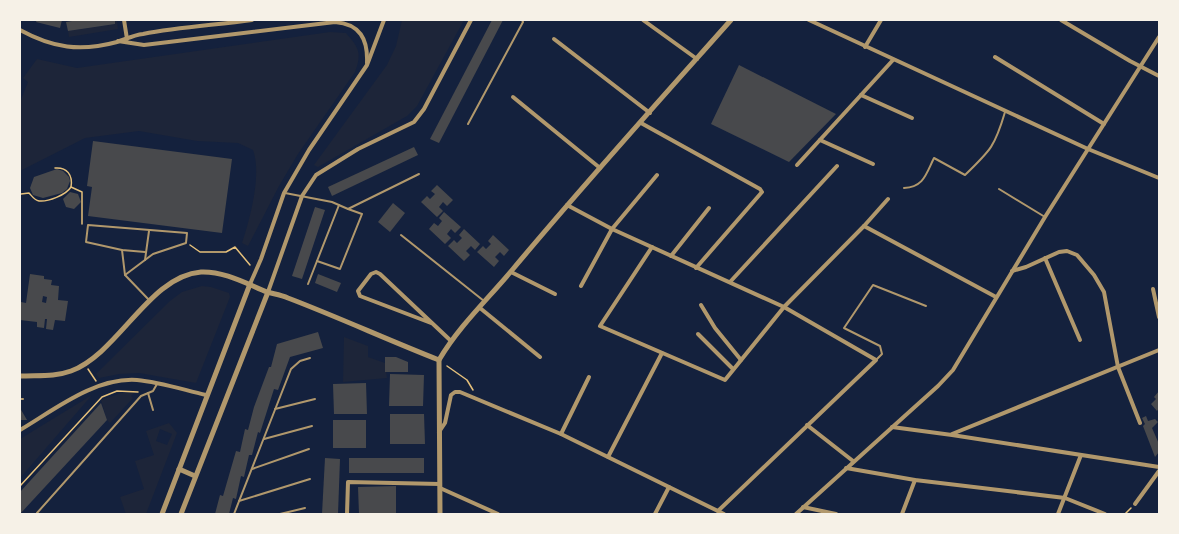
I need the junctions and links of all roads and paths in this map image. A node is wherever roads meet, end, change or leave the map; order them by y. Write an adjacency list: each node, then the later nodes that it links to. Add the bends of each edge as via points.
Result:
1 (124, 20): 14 (street)
2 (252, 20): 14 (street, via 142,34)
3 (384, 20): 19 (street)
4 (471, 20): 45 (street, via 424,110 414,122 358,149 316,175)
5 (522, 20): 28 (lane)
6 (643, 20): 17 (street)
7 (732, 20): 17 (street)
8 (809, 20): 15 (street)
9 (881, 20): 15 (street)
10 (1061, 20): 20 (street)
11 (20, 30): 14 (street, via 59,46 84,48)
12 (1159, 37): 20 (street)
13 (554, 39): 24 (street)
14 (127, 40): 19 (street, via 144,45 335,22 346,23 360,34 368,50)
15 (865, 47): 18 (street)
16 (995, 58): 29 (street)
17 (697, 59): 24 (street)
18 (893, 60): 22 (street); 25 (street)
19 (367, 65): 43 (street, via 309,150)
20 (1140, 67): 21 (street); 29 (street)
21 (1159, 76)
22 (861, 95): 26 (street); 30 (street)
23 (513, 97): 36 (street)
24 (650, 112): 27 (street)
25 (1005, 112): 31 (street); 41 (lane, via 997,140 966,175 934,158 921,182 915,187)
26 (912, 118)
27 (641, 123): 36 (street); 65 (street, via 762,192)
28 (468, 124)
29 (1104, 124): 31 (street)
30 (820, 140): 32 (street); 33 (street)
31 (1088, 149): 39 (street); 51 (street)
32 (873, 164)
33 (797, 165)
34 (837, 166): 70 (street)
35 (55, 168): 40 (path, via 62,168 69,174)
36 (600, 168): 47 (street)
37 (419, 174): 50 (lane)
38 (657, 175): 54 (street)
39 (1159, 178)
40 (71, 187): 44 (path, via 62,195 41,201 29,193); 52 (path, via 82,192 82,224)
41 (904, 188)
42 (999, 189): 51 (lane)
43 (284, 193): 45 (lane); 66 (street)
44 (21, 194)
45 (302, 196): 48 (lane, via 332,202); 75 (street)
46 (888, 199): 53 (street)
47 (566, 205): 54 (street); 67 (street)
48 (339, 206): 50 (lane); 64 (lane)
49 (709, 208): 61 (street)
50 (348, 209): 64 (lane, via 362,214 340,268)
51 (1045, 217): 68 (street)
52 (88, 225): 55 (lane); 59 (lane, via 86,242)
53 (864, 226): 77 (street); 82 (street)
54 (612, 229): 58 (street); 73 (street)
55 (149, 231): 57 (lane, via 187,233); 60 (lane)
56 (400, 235): 79 (lane)
57 (186, 243): 63 (lane, via 153,254); 66 (path, via 200,252 226,252 235,247)
58 (652, 247): 61 (street); 90 (street, via 600,326)
59 (122, 250): 60 (lane); 69 (lane)
60 (146, 252): 63 (lane)
61 (671, 256): 65 (street)
62 (1045, 258): 68 (street); 88 (street); 97 (street, via 1067,251 1076,255 1094,275 1104,292)
63 (145, 260): 69 (lane)
64 (317, 262): 72 (lane)
65 (696, 268): 70 (street)
66 (256, 271): 71 (street)
67 (511, 272): 76 (street); 79 (street)
68 (1012, 272): 77 (street)
69 (125, 275): 78 (lane)
70 (730, 282): 82 (street)
71 (250, 284): 75 (street); 78 (street, via 218,274 201,272 175,280); 105 (street)
72 (308, 284)
73 (581, 286)
74 (1153, 289): 84 (street)
75 (268, 292): 95 (street); 128 (street)
76 (555, 294)
77 (996, 297): 113 (street, via 953,370)
78 (150, 301): 96 (street)
79 (485, 302): 83 (street)
80 (701, 305): 93 (street, via 715,328)
81 (926, 306): 94 (lane, via 873,285 844,328 880,346 882,354)
82 (784, 307): 93 (street); 94 (street)
83 (480, 308): 87 (street); 91 (street)
84 (1159, 317)
85 (431, 323): 85 (street, via 360,296 358,291 371,274 376,272); 87 (street)
86 (698, 334): 98 (street)
87 (450, 340): 95 (street)
88 (1080, 340)
89 (1159, 350): 97 (street)
90 (662, 353): 98 (street, via 725,380); 121 (street)
91 (540, 357)
92 (310, 358): 108 (lane, via 300,361 291,369)
93 (741, 360): 98 (street)
94 (876, 360): 111 (street)
95 (439, 362): 107 (path, via 467,380); 115 (street)
96 (85, 364): 99 (street, via 58,374); 102 (path)
97 (1118, 368): 110 (street); 117 (street)
98 (733, 369)
99 (20, 376)
100 (589, 376): 116 (street)
101 (157, 384): 102 (street, via 133,380); 104 (lane, via 153,391); 105 (street)
102 (99, 386): 114 (street)
103 (140, 393): 131 (path, via 117,391 102,397)
104 (148, 393): 109 (lane); 140 (lane, via 141,396)
105 (206, 395): 125 (street)
106 (315, 399): 108 (lane)
107 (480, 400): 115 (street, via 460,392 451,395 445,423); 116 (street)
108 (275, 409): 118 (lane)
109 (153, 410)
110 (1140, 423)
111 (807, 425): 122 (street); 139 (street)
112 (312, 426): 118 (lane)
113 (892, 427): 117 (street); 122 (street)
114 (20, 430)
115 (438, 434): 132 (street)
116 (561, 434): 121 (street)
117 (952, 435): 120 (street)
118 (264, 439): 126 (lane)
119 (309, 449): 126 (lane)
120 (1082, 455): 124 (street); 134 (street)
121 (608, 456): 133 (street)
122 (854, 461): 123 (street)
123 (846, 468): 130 (street); 137 (street)
124 (1159, 468)
125 (179, 469): 128 (street); 141 (street)
126 (252, 469): 135 (lane)
127 (1159, 471): 136 (street)
128 (196, 476): 142 (street)
129 (310, 479): 135 (lane)
130 (914, 480): 134 (street); 152 (street)
131 (20, 486)
132 (440, 486): 145 (street, via 348,482); 146 (street); 147 (street)
133 (669, 487): 139 (street); 148 (street)
134 (1065, 498): 153 (street); 154 (street)
135 (239, 501): 143 (lane)
136 (1135, 504)
137 (803, 507): 150 (street); 151 (street)
138 (305, 508): 144 (lane)
139 (718, 511): 149 (street)
140 (37, 513)
141 (162, 514)
142 (181, 514)
143 (234, 514)
144 (280, 514)
145 (347, 514)
146 (440, 514)
147 (498, 514)
148 (655, 514)
149 (724, 514)
150 (796, 514)
151 (836, 514)
152 (902, 514)
153 (1058, 514)
154 (1105, 514)

